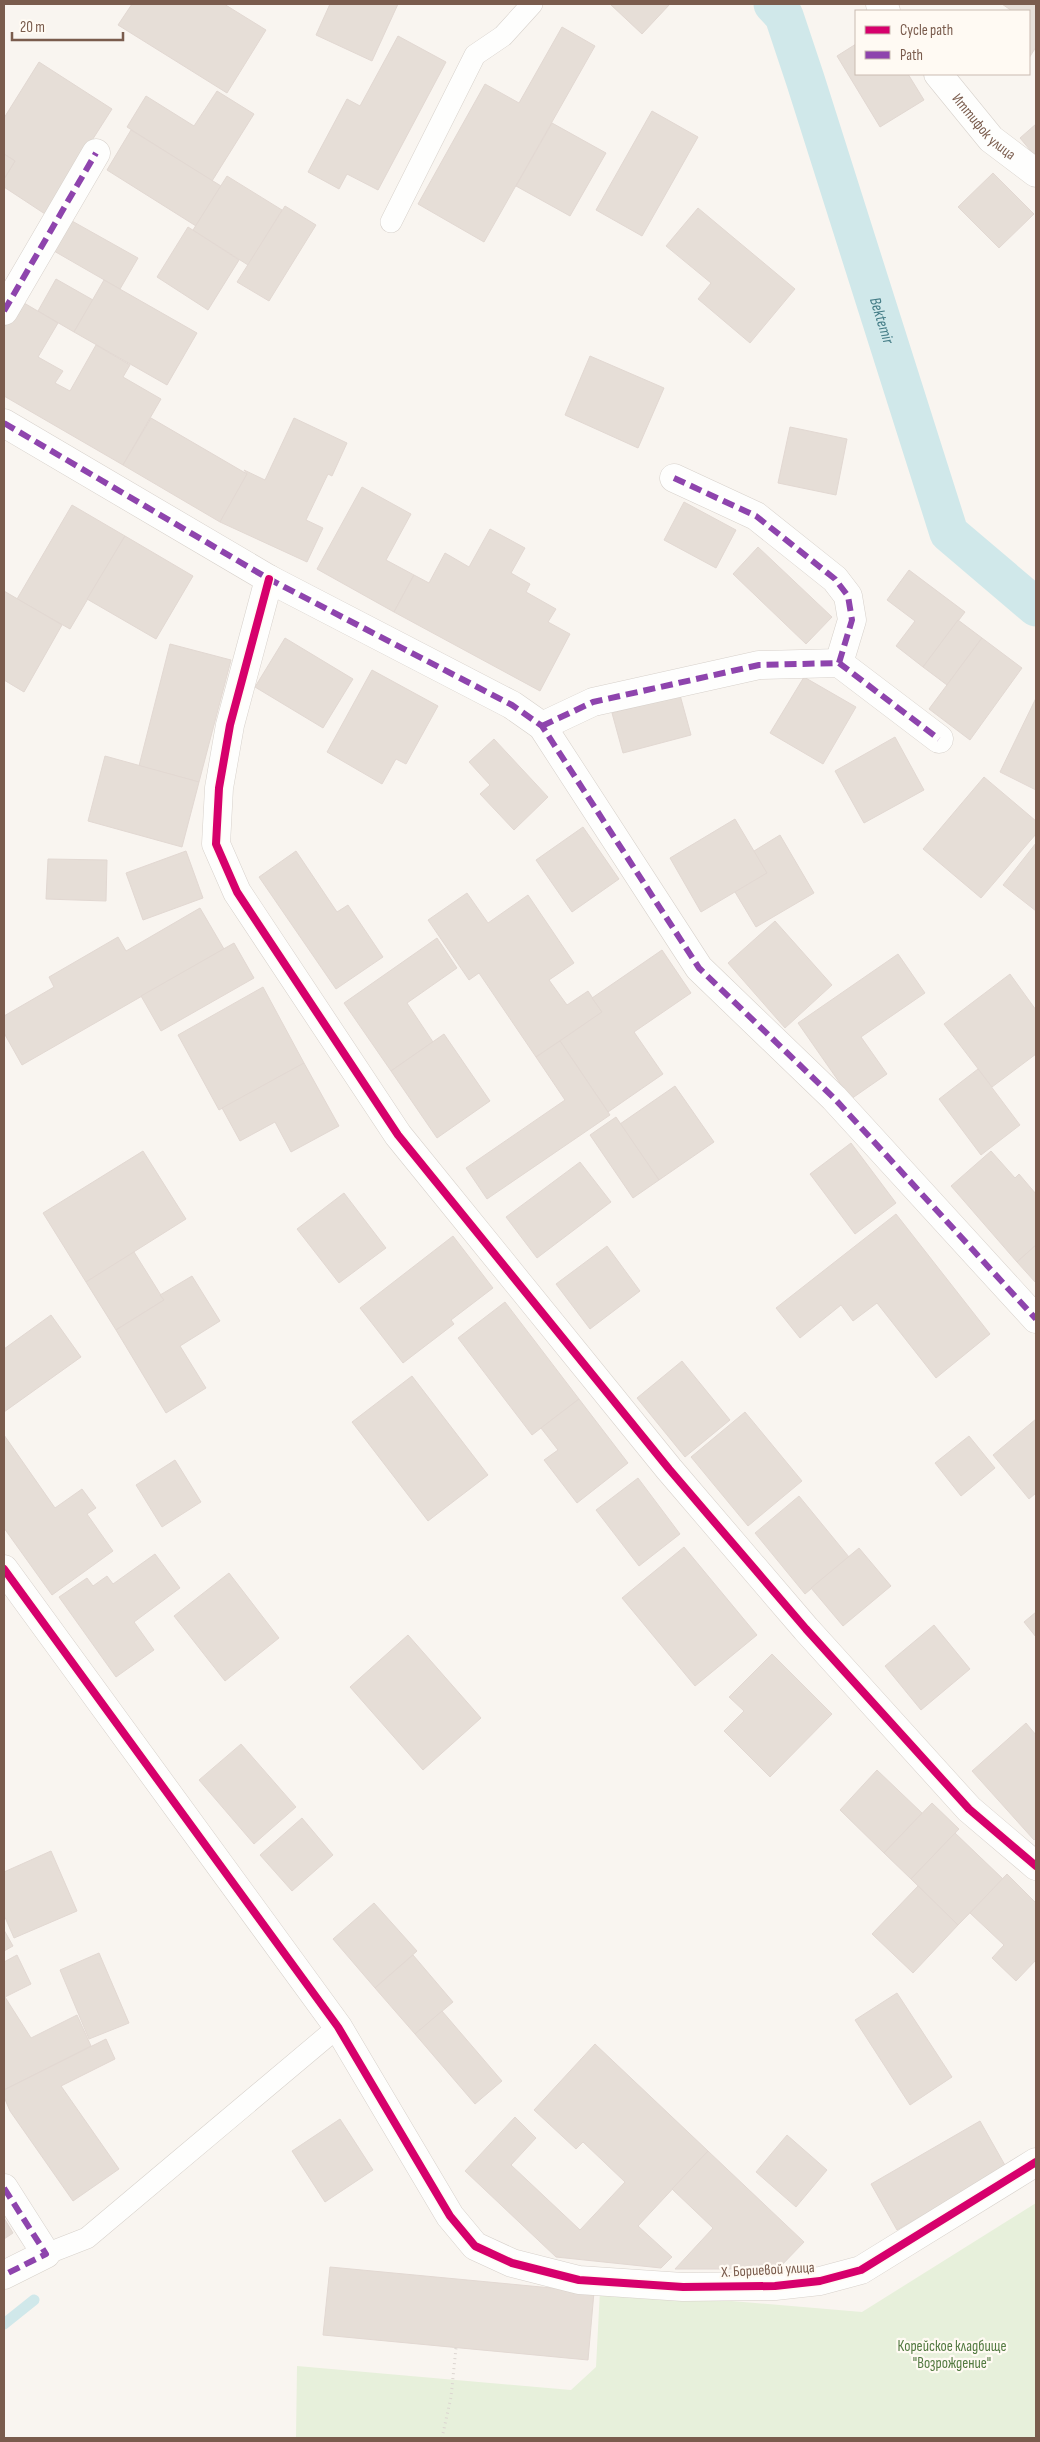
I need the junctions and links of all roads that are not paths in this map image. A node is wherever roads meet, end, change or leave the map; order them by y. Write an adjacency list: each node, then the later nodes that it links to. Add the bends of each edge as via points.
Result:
1 (532, 4): 5 (lane, via 503,36 476,55)
2 (939, 75): 4 (street, Иттифок улица, via 991,139)
3 (96, 153): 6 (street)
4 (1036, 173)
5 (391, 222)
6 (4, 311)
7 (4, 423): 9 (street)
8 (674, 478): 10 (street, via 756,516 836,579 848,596 852,620)
9 (269, 579): 11 (street, via 512,705); 15 (street, via 230,725 219,788 216,844 236,892 398,1135 669,1469 806,1629 969,1809)
10 (839, 663): 11 (street, via 759,666 593,702); 12 (street)
11 (542, 726): 13 (street, via 699,968 834,1098)
12 (939, 739)
13 (1036, 1319)
14 (4, 1569): 16 (street)
15 (1036, 1866)
16 (338, 2028): 17 (street, Х. Бориевой улица, via 450,2216 475,2246 512,2264 578,2280 683,2287 775,2286 820,2281 860,2270); 19 (lane, via 87,2238)
17 (1036, 2162)
18 (4, 2188): 19 (street)
19 (46, 2254): 20 (street)
20 (4, 2275)

